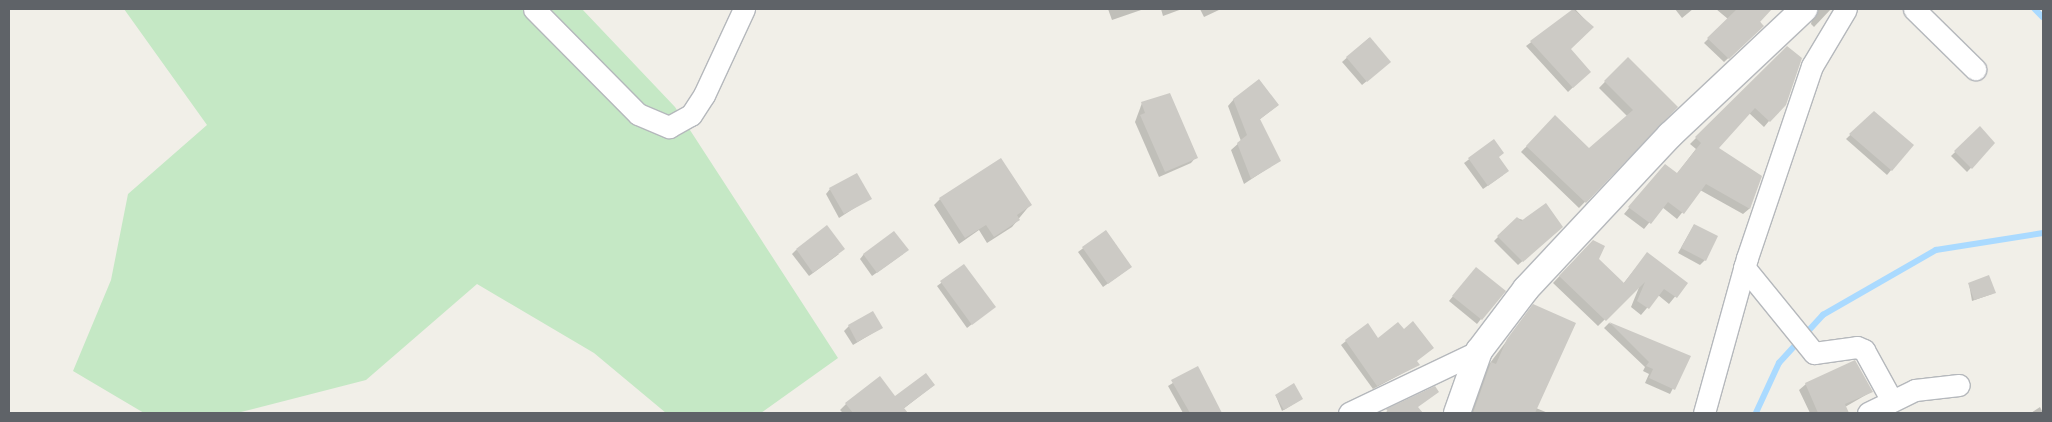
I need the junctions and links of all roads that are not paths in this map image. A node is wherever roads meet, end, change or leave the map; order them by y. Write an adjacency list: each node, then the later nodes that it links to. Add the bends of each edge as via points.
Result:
1 (534, 9): 2 (street, via 638,114 669,128 691,115 704,95)
2 (744, 9)
3 (1804, 9): 8 (street, via 1586,222)
4 (1846, 9): 7 (street, via 1812,66)
5 (1914, 9): 6 (street)
6 (1975, 69)
7 (1744, 267): 10 (street, via 1810,348 1822,354 1858,346 1864,350); 13 (street)
8 (1479, 351): 11 (street); 12 (street)
9 (1959, 385): 10 (street, via 1915,390)
10 (1892, 401): 14 (street)
11 (1349, 413)
12 (1456, 413)
13 (1704, 413)
14 (1868, 413)

